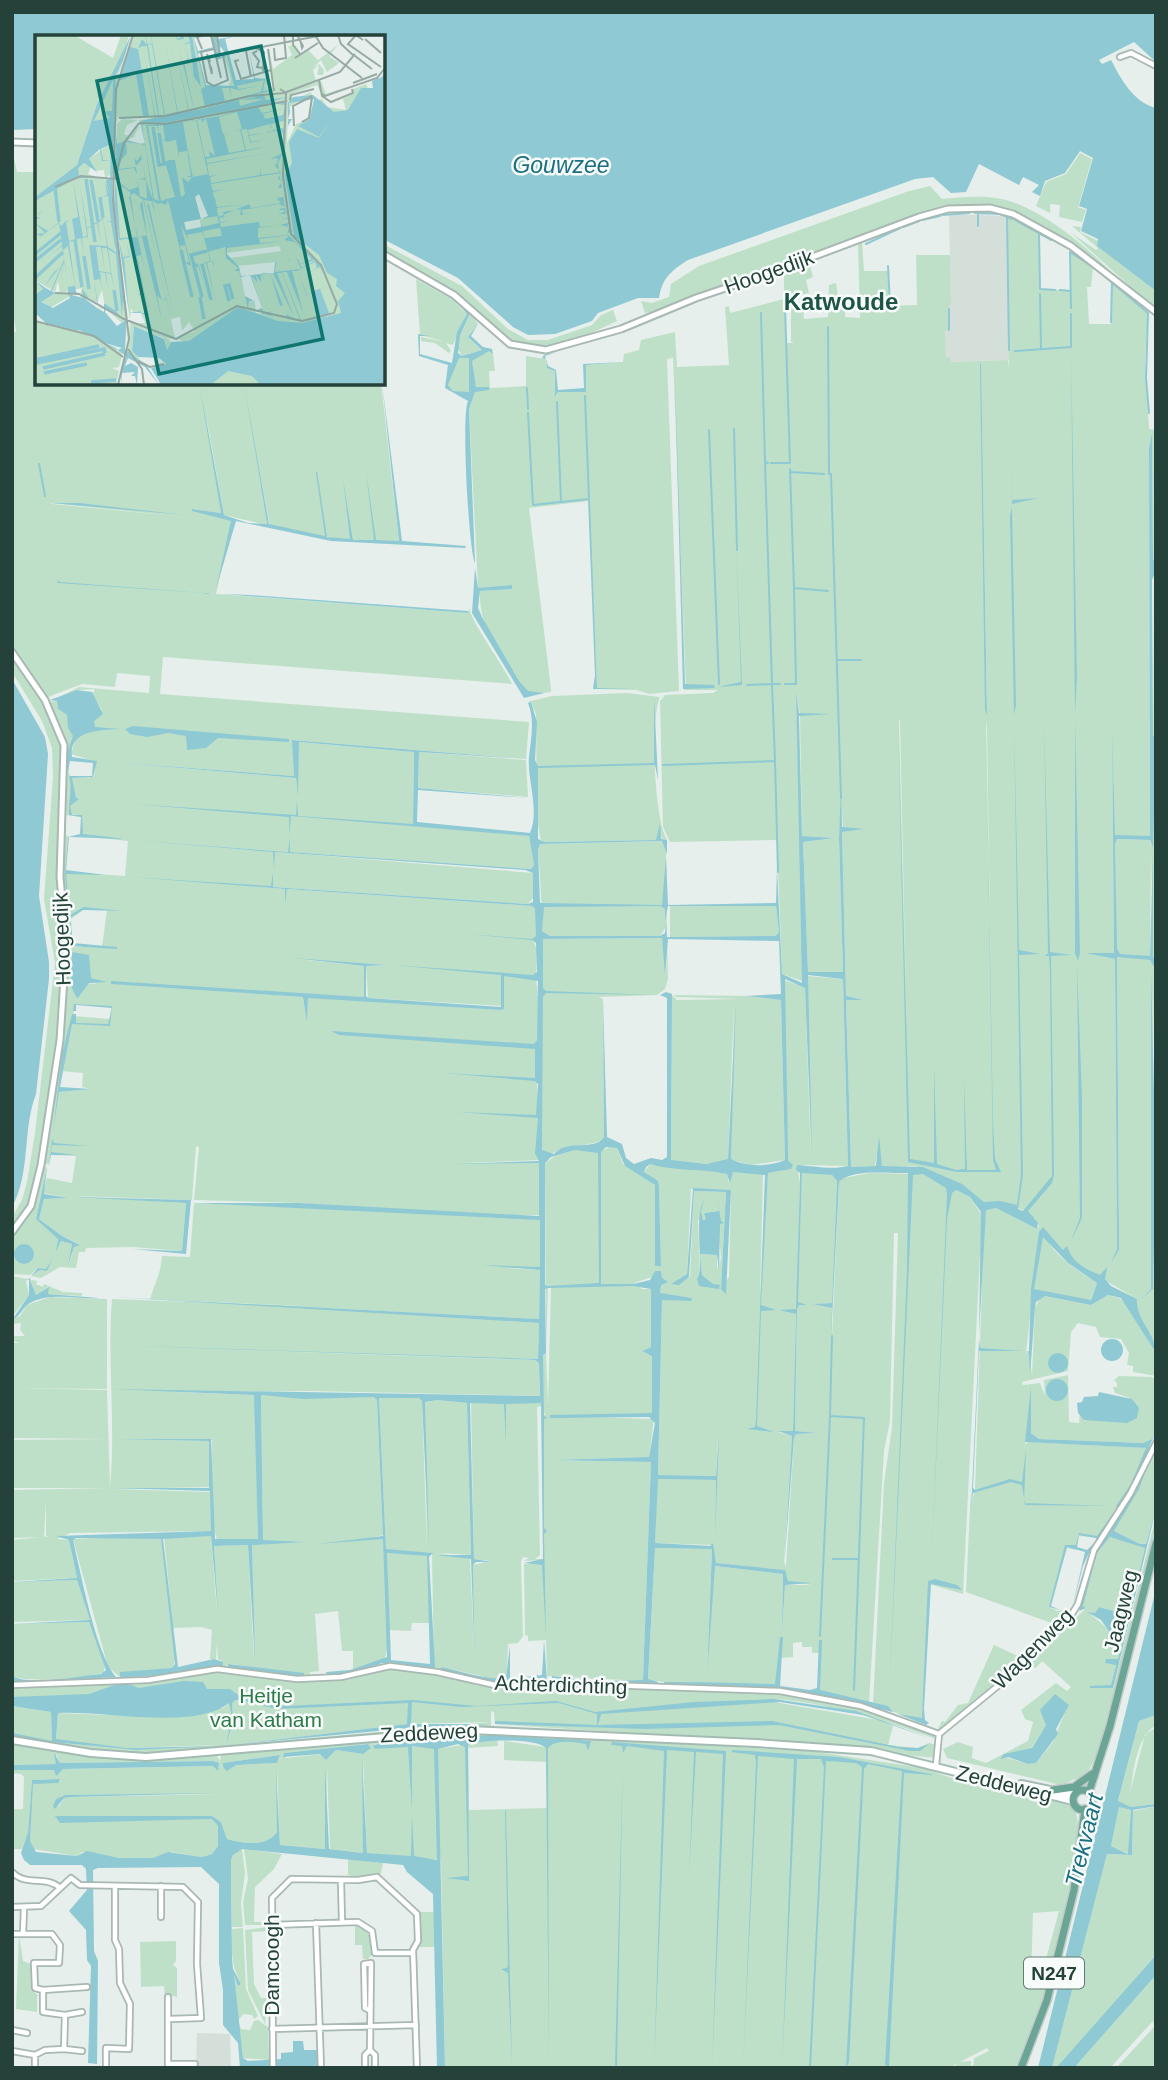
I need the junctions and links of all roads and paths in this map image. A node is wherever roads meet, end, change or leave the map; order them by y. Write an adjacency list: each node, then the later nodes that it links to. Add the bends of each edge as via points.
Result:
1 (1120, 57): 2 (street, via 1131,53)
2 (1156, 66)
3 (12, 142): 4 (street)
4 (35, 143)
5 (385, 255): 6 (street, Hoogedijk, via 454,295 510,344 546,350 630,326 919,217 948,209 990,208 1013,214 1077,250)
6 (1156, 312)
7 (12, 652): 8 (street, Hoogedijk, via 45,700 64,745 60,877 66,947 60,1040 41,1165 31,1206)
8 (12, 1232)
9 (1156, 1443): 12 (street, Wagenweg, via 1094,1550 1070,1617 1010,1676)
10 (1156, 1543): 14 (main road, Jaagweg / N247)
11 (12, 1685): 12 (street, Achterdichting, via 148,1679 218,1670 298,1679 336,1678 390,1666 499,1685 795,1693 870,1708)
12 (939, 1734): 15 (street)
13 (12, 1740): 15 (main road, Zeddeweg, via 91,1753 164,1757 415,1732 494,1730 848,1751)
14 (1098, 1764): 16 (main road, N247); 18 (main road, N247)
15 (936, 1765): 17 (main road, Zeddeweg); 19 (main road, Zeddeweg)
16 (1091, 1773): 17 (main road, via 1074,1787); 18 (main road, N247)
17 (1053, 1790): 19 (main road, Zeddeweg)
18 (1086, 1791): 19 (main road); 20 (main road, N247, via 1092,1801)
19 (1073, 1798): 20 (main road)
20 (1082, 1809): 62 (main road, N247, via 1074,1890 1047,2000)
21 (12, 1872): 25 (street, via 22,1881 51,1881)
22 (341, 1881): 29 (street); 31 (street, Damcoogh, via 286,1881 272,1898); 34 (street, Damcoogh, via 380,1878 414,1908 418,1941)
23 (115, 1886): 24 (street); 25 (street, via 78,1885 71,1878); 57 (street, via 120,1983 130,2004 129,2049 106,2048)
24 (161, 1886): 28 (street); 41 (street, via 183,1887 198,1902 201,2018)
25 (60, 1888): 27 (street, via 41,1906)
26 (12, 1907): 27 (street)
27 (24, 1907): 33 (street)
28 (161, 1917)
29 (342, 1922): 30 (street); 34 (street, via 368,1926 375,1954)
30 (316, 1923): 31 (street); 44 (street)
31 (272, 1925): 45 (street, Damcoogh)
32 (12, 1934): 33 (street)
33 (23, 1934): 36 (street, via 49,1933 60,1943 59,1963 34,1963 34,1986)
34 (414, 1953): 42 (street, Damcoogh)
35 (87, 1987): 36 (street)
36 (43, 1990): 40 (street, via 43,2012)
37 (168, 1997): 41 (street)
38 (369, 2010): 38 (street, via 365,2008 364,1964 371,1963); 43 (street)
39 (82, 2012): 40 (street)
40 (65, 2015): 48 (street)
41 (169, 2019): 54 (street)
42 (416, 2025): 43 (street); 61 (street, Damcoogh)
43 (369, 2026): 44 (street); 49 (street)
44 (320, 2028): 45 (street); 58 (street)
45 (272, 2029): 55 (street, Damcoogh)
46 (12, 2030): 47 (street)
47 (27, 2033)
48 (64, 2049): 51 (street); 52 (street)
49 (370, 2050): 59 (street, via 365,2054); 60 (street)
50 (12, 2051): 52 (street)
51 (82, 2051)
52 (35, 2055): 56 (street)
53 (195, 2064): 54 (street)
54 (168, 2066)
55 (273, 2067)
56 (35, 2068)
57 (106, 2068)
58 (321, 2068)
59 (365, 2068)
60 (375, 2068)
61 (417, 2068)
62 (1021, 2068)

